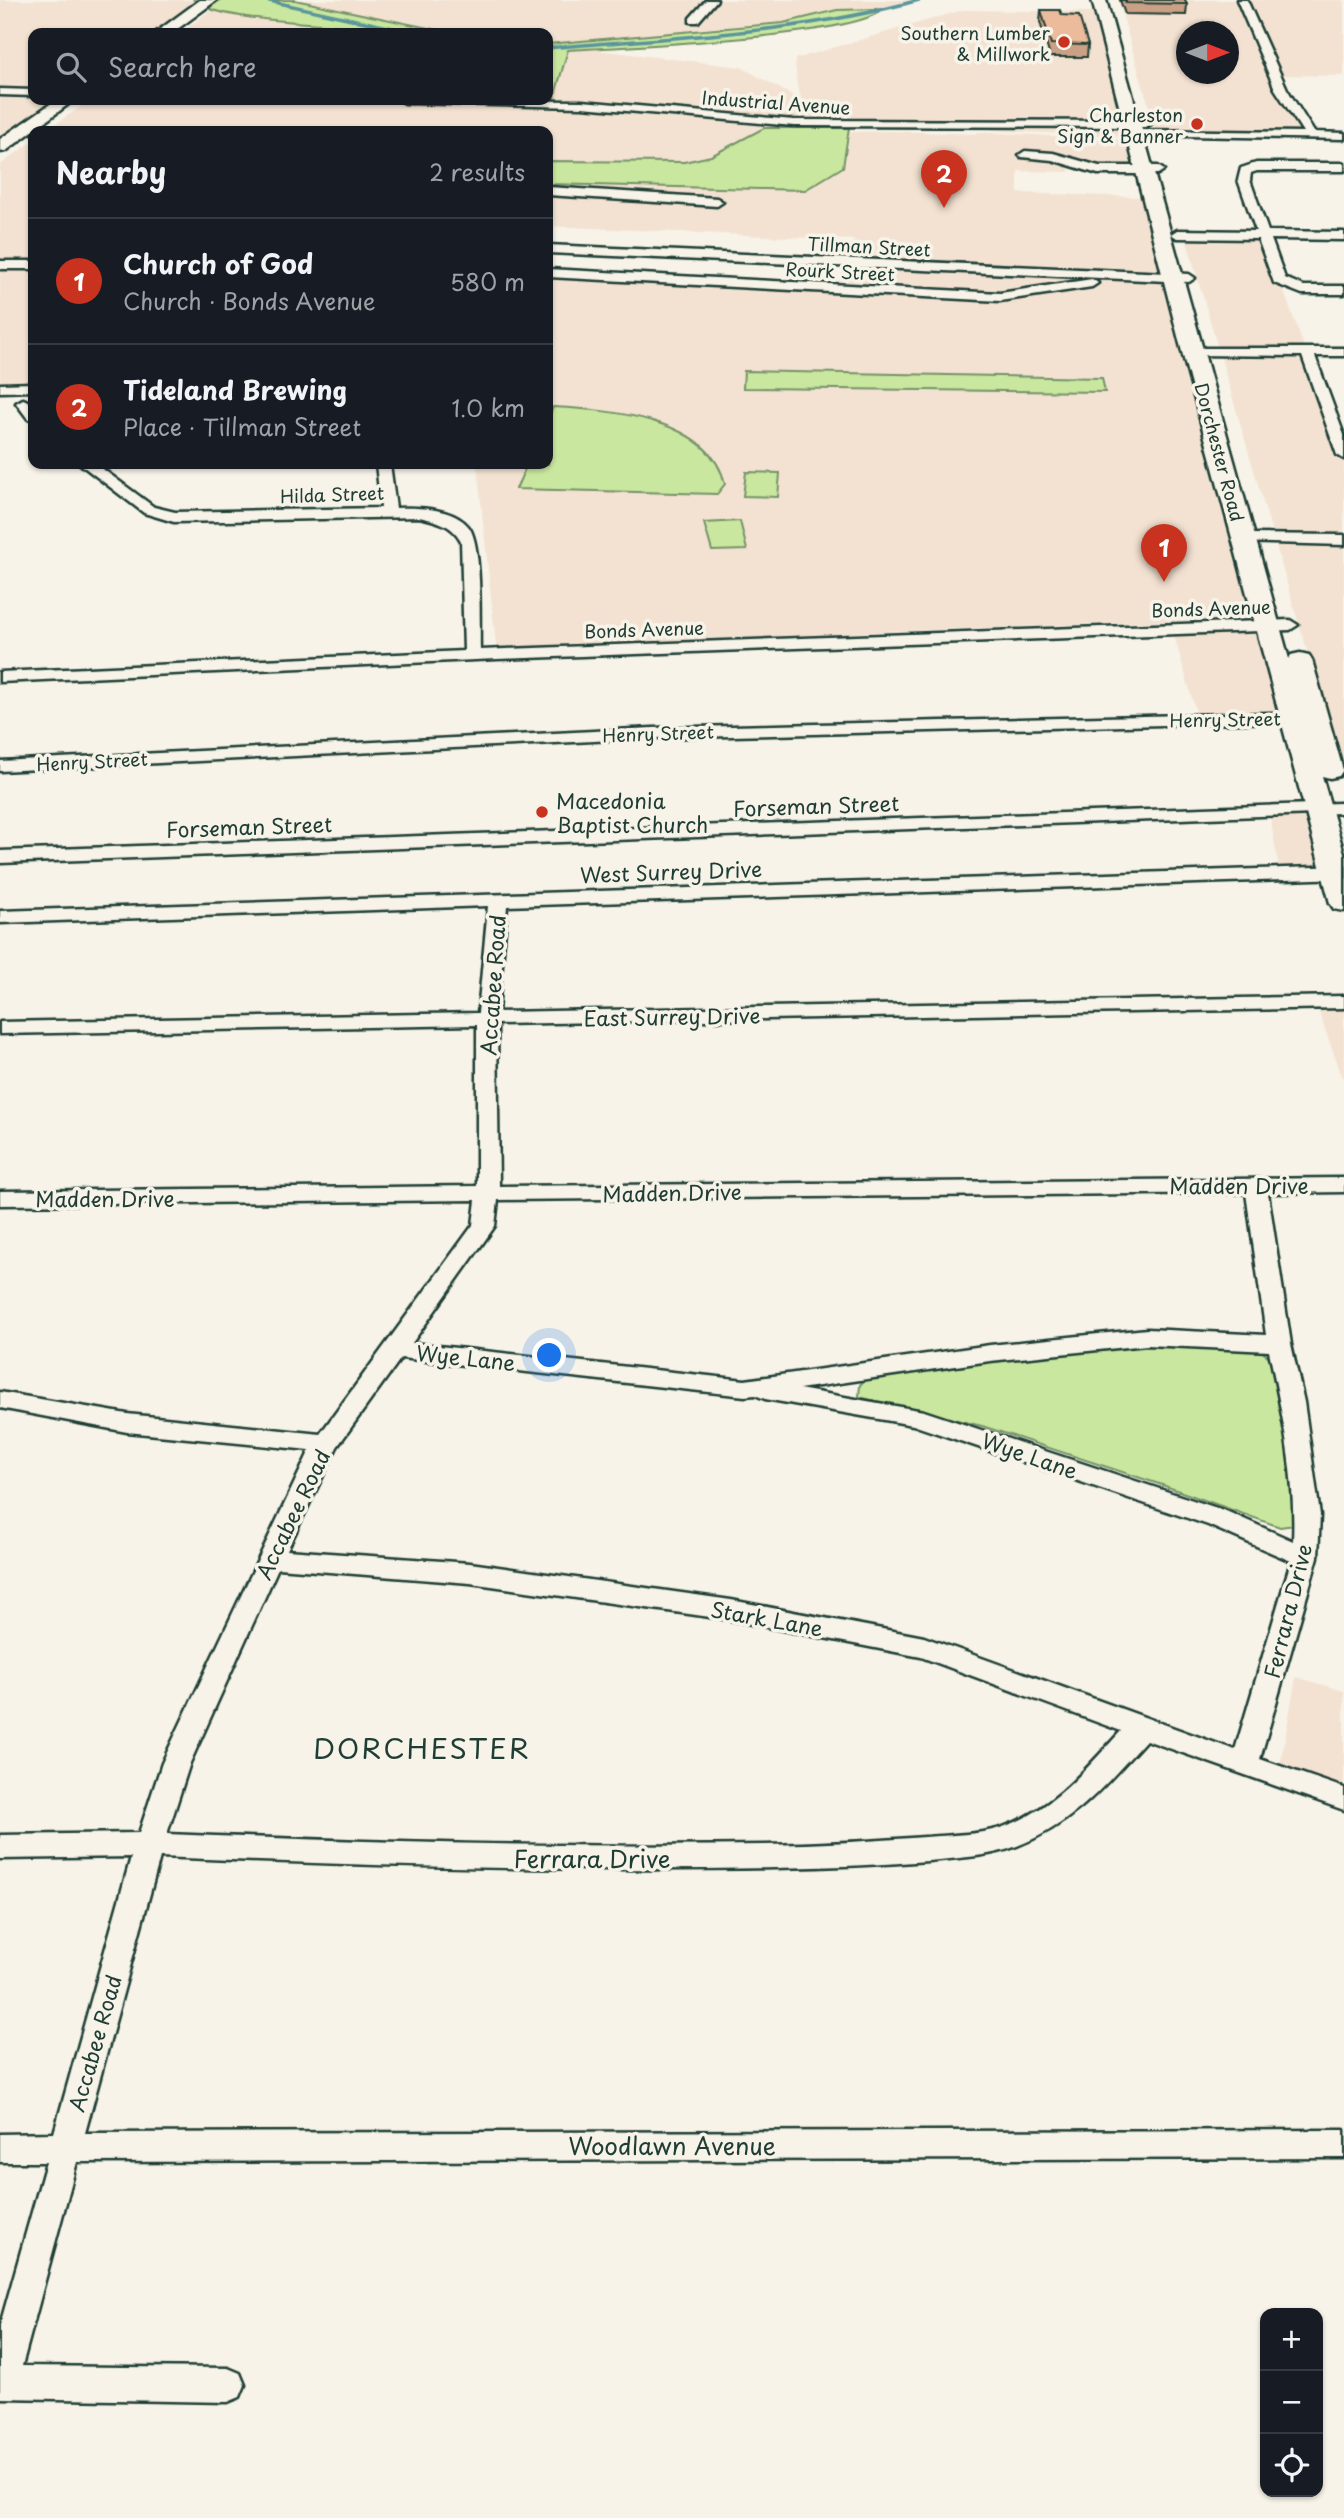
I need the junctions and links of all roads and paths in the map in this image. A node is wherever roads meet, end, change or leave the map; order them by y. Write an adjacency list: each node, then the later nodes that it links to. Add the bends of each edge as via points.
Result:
1 (210, 0): 7 (main road)
2 (712, 0): 6 (street)
3 (1099, 0): 14 (main road, Dorchester Road)
4 (1111, 0): 14 (main road, Dorchester Road)
5 (1242, 0): 15 (street, via 1281,89)
6 (694, 20)
7 (169, 28)
8 (0, 92): 9 (street)
9 (28, 93)
10 (553, 103): 14 (street, Industrial Avenue, via 794,123)
11 (59, 105): 12 (main road)
12 (29, 126)
13 (28, 127): 17 (main road)
14 (1140, 129): 15 (street, Industrial Avenue); 20 (main road, Dorchester Road)
15 (1311, 136): 16 (street, Industrial Avenue)
16 (1344, 136)
17 (0, 147)
18 (1025, 155): 20 (street, via 1053,157 1098,170)
19 (1344, 167): 24 (street, via 1256,167 1245,171 1244,180)
20 (1151, 170): 23 (main road, Dorchester Road); 31 (main road, Dorchester Road)
21 (553, 191): 22 (street)
22 (718, 202)
23 (1177, 234): 24 (street); 31 (main road, Dorchester Road)
24 (1264, 235): 25 (street); 32 (street, via 1279,280 1302,289)
25 (1344, 236)
26 (553, 249): 30 (street, Tillman Street)
27 (0, 265): 28 (street)
28 (28, 265)
29 (553, 273): 30 (street, Rourk Street, via 1000,296)
30 (1130, 275): 31 (street, Tillman Street)
31 (1181, 278): 33 (main road, Dorchester Road)
32 (1344, 290)
33 (1202, 351): 34 (street); 44 (main road, Dorchester Road)
34 (1307, 352): 35 (street); 40 (street)
35 (1344, 352)
36 (28, 387): 37 (street)
37 (0, 388)
38 (23, 403): 39 (street)
39 (28, 410)
40 (1344, 455)
41 (94, 469): 43 (street, Hilda Street, via 149,510 174,517)
42 (384, 469): 43 (street)
43 (389, 512): 48 (street, Hilda Street, via 437,514 462,528 469,541)
44 (1253, 539): 45 (street); 46 (main road, Dorchester Road); 47 (main road, Dorchester Road)
45 (1344, 540)
46 (1267, 625): 47 (street, Bonds Avenue); 48 (street, Bonds Avenue); 50 (main road, Dorchester Road)
47 (1290, 625): 51 (main road, Dorchester Road)
48 (472, 655): 49 (street, Bonds Avenue)
49 (0, 677)
50 (1293, 717): 51 (street, Henry Street); 52 (street, Henry Street, via 653,733); 53 (main road, Dorchester Road)
51 (1317, 718): 54 (main road, Dorchester Road)
52 (0, 766)
53 (1318, 809): 54 (street, Forseman Street); 55 (street, Forseman Street); 56 (main road, Dorchester Road)
54 (1342, 816)
55 (0, 858)
56 (1342, 889): 57 (street, West Surrey Drive)
57 (498, 900): 58 (street, West Surrey Drive); 60 (street, Accabee Road)
58 (0, 917)
59 (1344, 1002): 60 (street, East Surrey Drive)
60 (487, 1020): 61 (street, East Surrey Drive); 64 (street, Accabee Road)
61 (0, 1028)
62 (1256, 1185): 63 (street, Madden Drive); 64 (street, Madden Drive); 66 (street, Ferrara Drive)
63 (1344, 1185)
64 (488, 1195): 65 (street, Madden Drive); 67 (street, Accabee Road, via 484,1226)
65 (0, 1198)
66 (1279, 1344): 68 (street, Wye Lane, via 1147,1337 989,1353); 71 (street, Ferrara Drive, via 1307,1515)
67 (396, 1349): 68 (street, Wye Lane); 70 (street, Accabee Road)
68 (745, 1388): 71 (street, Wye Lane, via 915,1417 1217,1518)
69 (0, 1400): 70 (street, via 127,1423)
70 (326, 1443): 72 (street, Accabee Road)
71 (1305, 1557): 74 (street, Ferrara Drive)
72 (270, 1558): 73 (street, Stark Lane, via 470,1573 731,1611 924,1647); 76 (street, Accabee Road, via 176,1763)
73 (1142, 1727): 74 (street, Stark Lane); 76 (street, Ferrara Drive, via 1081,1792 1048,1819 1007,1838 964,1846 850,1855 629,1859)
74 (1244, 1765): 75 (street)
75 (1344, 1799)
76 (149, 1845): 77 (street, Ferrara Drive); 79 (street, Accabee Road)
77 (0, 1847)
78 (1344, 2144): 79 (street, Woodlawn Avenue)
79 (65, 2146): 80 (street, Woodlawn Avenue); 81 (street)
80 (0, 2148)
81 (0, 2382): 82 (street)
82 (228, 2385)

